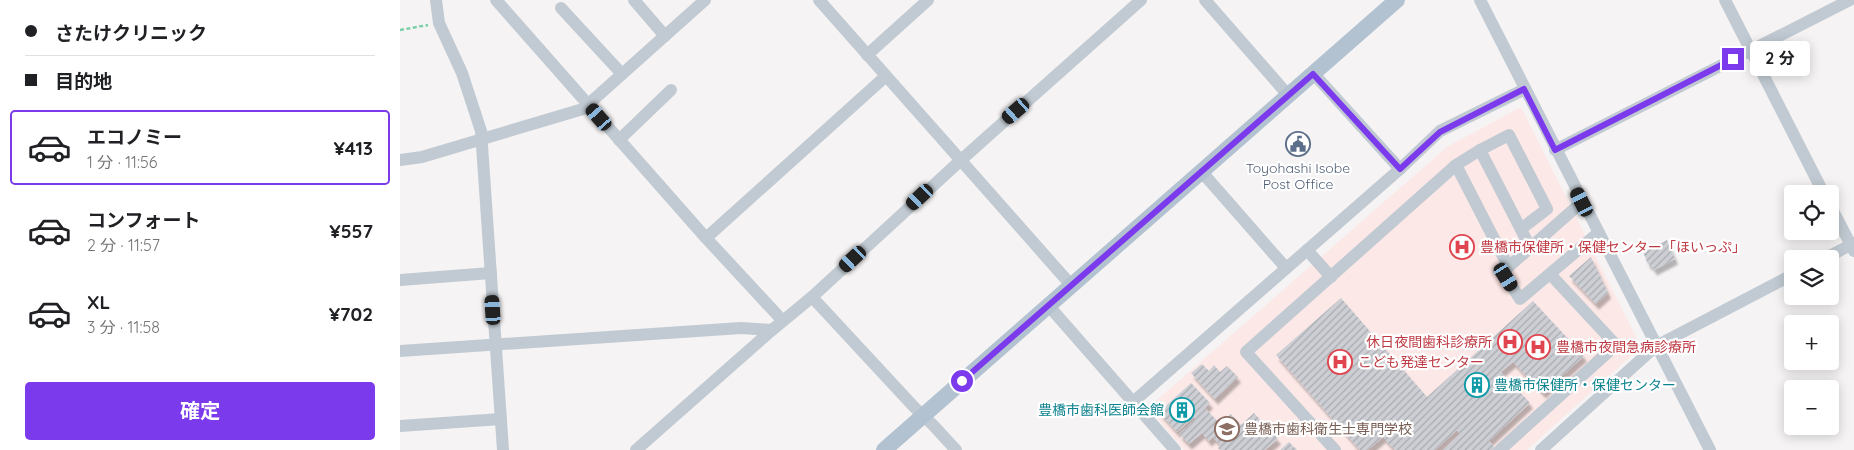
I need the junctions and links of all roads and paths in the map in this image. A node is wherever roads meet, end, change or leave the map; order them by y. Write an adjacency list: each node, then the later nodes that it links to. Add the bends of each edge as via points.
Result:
1 (436, 0): 14 (street)
2 (496, 0): 25 (street)
3 (634, 0): 16 (street)
4 (705, 0): 16 (street)
5 (819, 0): 18 (street)
6 (928, 0): 18 (street)
7 (1141, 0): 31 (street)
8 (1205, 0): 24 (street)
9 (1397, 0): 20 (main road)
10 (1480, 0): 22 (street)
11 (1725, 0): 17 (street)
12 (1850, 0): 17 (street)
13 (561, 8): 19 (street)
14 (440, 24): 15 (path); 26 (street, via 462,73)
15 (400, 30)
16 (664, 36): 19 (street)
17 (1751, 50): 29 (street); 35 (street)
18 (867, 54): 21 (street)
19 (622, 74): 25 (street)
20 (1313, 74): 24 (main road); 33 (street)
21 (886, 76): 31 (street); 40 (street)
22 (1524, 89): 29 (street); 33 (street, via 1440,132)
23 (671, 90): 27 (street)
24 (1288, 96): 34 (main road)
25 (588, 105): 26 (street); 27 (street)
26 (482, 138): 30 (street, via 422,157); 47 (street)
27 (619, 140): 40 (street)
28 (1480, 150): 32 (street); 38 (street); 38 (street, via 1508,135 1547,209)
29 (1555, 150): 36 (street)
30 (400, 160)
31 (961, 160): 52 (street); 53 (street)
32 (1456, 165): 45 (street); 49 (street)
33 (1400, 169): 43 (street)
34 (1201, 172): 46 (street); 52 (main road)
35 (1819, 185)
36 (1582, 202): 39 (street); 42 (street)
37 (1839, 221): 41 (street)
38 (1521, 229): 42 (street)
39 (1598, 233): 48 (street); 58 (street)
40 (706, 238): 55 (street)
41 (1853, 246): 44 (street)
42 (1530, 247): 45 (street)
43 (1307, 250): 46 (street); 49 (street)
44 (1839, 252)
45 (1508, 266): 48 (street, via 1506,277 1520,300)
46 (1286, 268): 60 (street)
47 (491, 273): 51 (street); 57 (street)
48 (1550, 274): 70 (street, via 1616,345)
49 (1331, 277): 69 (street, via 1246,352)
50 (1784, 279): 58 (street)
51 (400, 280)
52 (1071, 285): 54 (main road)
53 (812, 297): 55 (street); 61 (street)
54 (1048, 305): 60 (street); 61 (main road)
55 (782, 320): 56 (street)
56 (772, 330): 57 (street, via 740,328); 65 (street)
57 (496, 346): 59 (street); 62 (street)
58 (1656, 346): 71 (street); 72 (street)
59 (400, 351)
60 (1133, 402): 68 (street)
61 (923, 416): 66 (main road); 67 (street)
62 (501, 419): 63 (street); 64 (street)
63 (400, 426)
64 (503, 450)
65 (636, 450)
66 (884, 450)
67 (956, 450)
68 (1175, 450)
69 (1335, 450)
70 (1500, 450)
71 (1541, 450)
72 (1710, 450)

